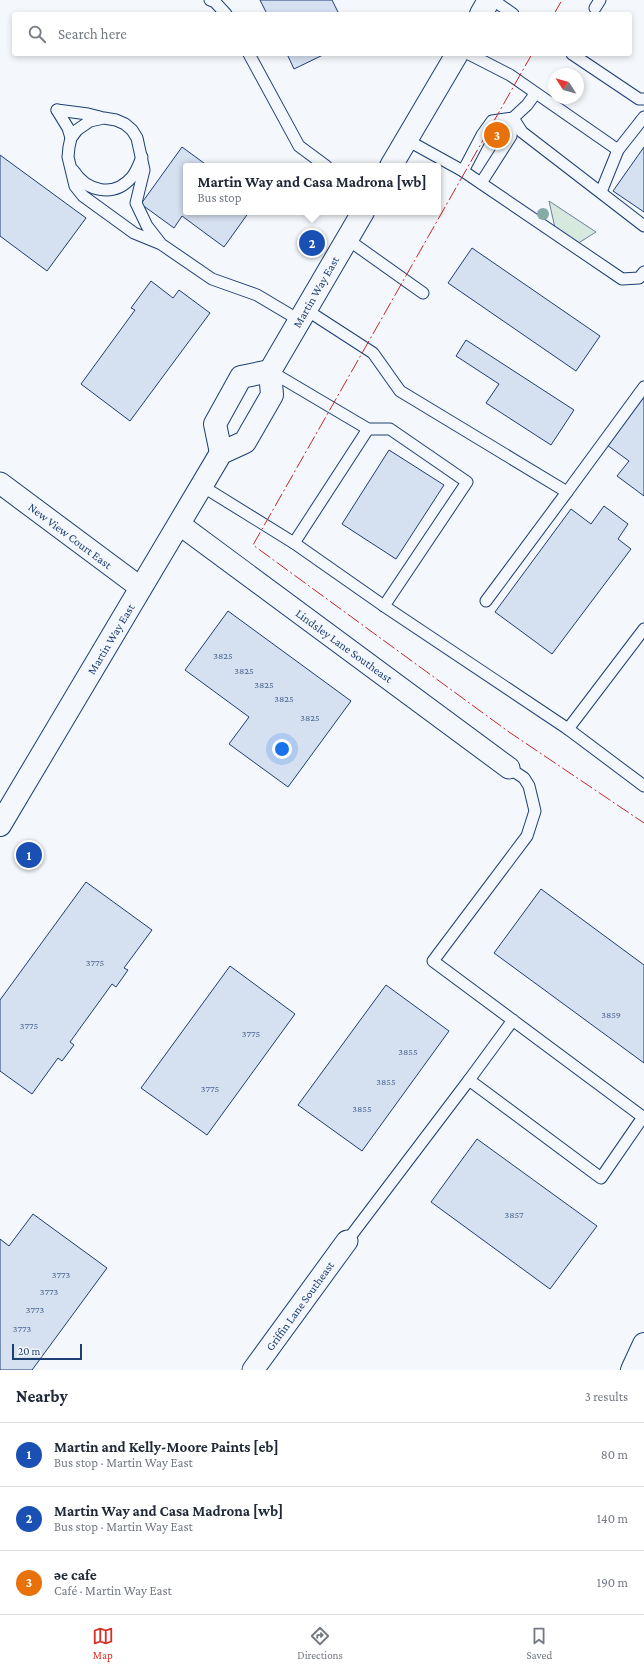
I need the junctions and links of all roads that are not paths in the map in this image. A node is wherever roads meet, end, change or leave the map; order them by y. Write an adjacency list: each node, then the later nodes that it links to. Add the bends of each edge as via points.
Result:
1 (210, 0): 4 (lane)
2 (490, 0): 5 (main road)
3 (493, 0): 6 (lane)
4 (224, 12)
5 (482, 12)
6 (510, 12)
7 (250, 56): 20 (lane, via 299,146)
8 (456, 56): 17 (main road)
9 (473, 56): 11 (lane, via 510,75)
10 (575, 56): 12 (lane, via 639,99)
11 (535, 94): 15 (lane); 18 (lane)
12 (644, 98)
13 (644, 117): 18 (lane)
14 (104, 118): 16 (lane, via 90,121); 16 (lane, via 57,110); 19 (lane, via 125,124 132,130)
15 (513, 118): 23 (lane, via 492,121); 24 (lane, via 512,136); 25 (lane, via 522,132)
16 (71, 138): 22 (lane, via 68,157)
17 (407, 140): 21 (main road); 23 (lane)
18 (618, 150): 25 (lane)
19 (142, 157): 22 (lane, via 138,169 126,183 106,190 86,185); 29 (lane, via 144,170 136,202 147,226)
20 (322, 163)
21 (393, 163)
22 (70, 165): 29 (lane, via 75,186 83,196 134,234)
23 (462, 171): 24 (lane)
24 (481, 183): 30 (lane, via 622,279 639,278)
25 (601, 192): 27 (lane)
26 (361, 215): 28 (main road, Martin Way East)
27 (644, 226)
28 (347, 239): 31 (lane); 32 (main road, Martin Way East)
29 (161, 244): 32 (lane, via 212,279)
30 (644, 272)
31 (422, 293)
32 (302, 315): 33 (main road, Martin Way East); 39 (lane, via 373,353 400,391)
33 (270, 371): 35 (lane); 36 (main road, via 272,395 245,442); 36 (main road, via 241,378 215,424)
34 (644, 387): 39 (lane)
35 (368, 429): 41 (lane); 44 (lane, via 390,429 467,482)
36 (221, 453): 37 (main road, Martin Way East)
37 (202, 486): 40 (main road, Martin Way East); 41 (lane)
38 (2, 487): 42 (street, New View Court East)
39 (567, 492): 43 (lane)
40 (179, 524): 42 (main road, Martin Way East); 47 (street, Lindsley Lane Southeast)
41 (294, 543): 44 (lane)
42 (141, 588): 49 (main road, Martin Way East)
43 (486, 601)
44 (384, 606): 46 (lane)
45 (644, 629): 46 (lane)
46 (568, 729): 48 (lane)
47 (509, 768): 50 (lane, via 524,778 529,786 535,811 527,836 433,960)
48 (644, 786)
49 (0, 825)
50 (513, 1020): 51 (lane); 51 (lane, via 643,1117 601,1178)
51 (469, 1080): 52 (lane)
52 (347, 1241): 54 (street, Griffin Lane Southeast)
53 (644, 1344): 55 (main road)
54 (253, 1370)
55 (632, 1370)

